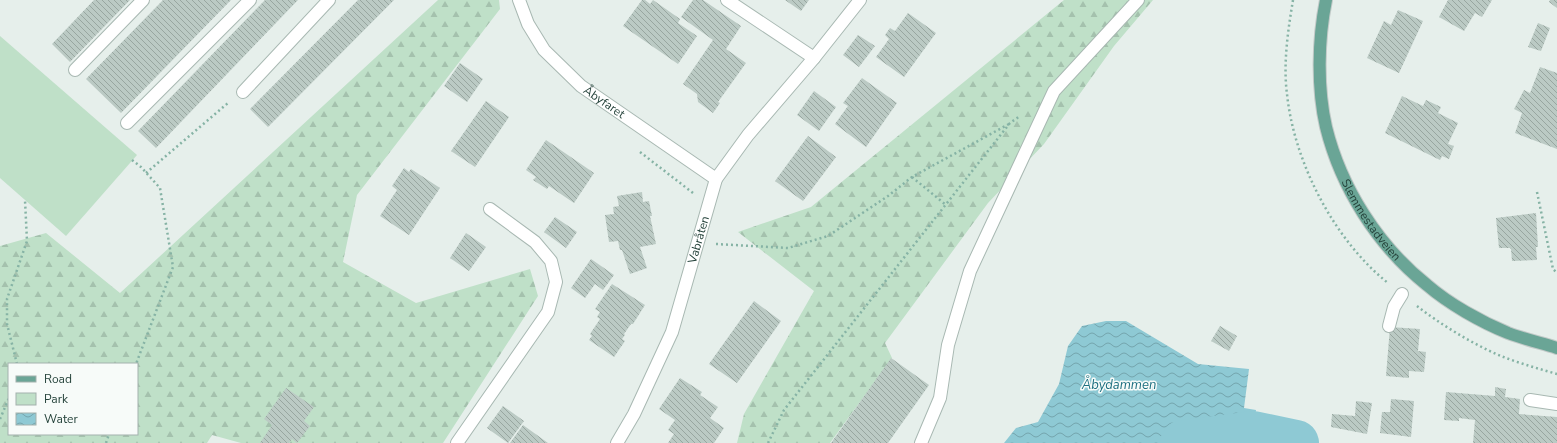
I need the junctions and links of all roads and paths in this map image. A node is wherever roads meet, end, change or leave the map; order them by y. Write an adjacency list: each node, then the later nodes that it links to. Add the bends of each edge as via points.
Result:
1 (143, 0): 10 (street)
2 (250, 0): 13 (street)
3 (329, 0): 11 (street)
4 (519, 0): 18 (street, Åbyfaret, via 528,24 544,50 581,86)
5 (727, 0): 9 (street)
6 (860, 0): 9 (street, Vabråten)
7 (1138, 0): 37 (street, via 1054,91 970,271 948,345 940,398)
8 (1326, 0): 27 (main road, Slemmestadveien, via 1320,62 1321,95 1326,127 1338,163 1356,203 1369,223 1396,256 1428,286 1463,310 1508,332)
9 (814, 58): 18 (street, Vabråten, via 748,135)
10 (75, 70)
11 (243, 92): 16 (path)
12 (1023, 114): 14 (path)
13 (127, 123)
14 (1010, 123): 17 (path); 21 (path)
15 (132, 160): 16 (path)
16 (146, 173): 29 (path, via 160,188 173,267)
17 (912, 177): 21 (path); 23 (path, via 828,236 788,248)
18 (716, 179): 23 (street, Vabråten)
19 (1537, 192): 24 (path, via 1553,269)
20 (25, 200): 28 (path, via 27,241 7,299 7,324)
21 (946, 204): 36 (path, via 784,410)
22 (490, 210): 34 (street, via 535,242 550,261 556,282 548,312)
23 (698, 243): 35 (street, Vabråten, via 672,332 634,414)
24 (1557, 274)
25 (1402, 294): 26 (street, via 1394,307)
26 (1389, 326)
27 (1557, 348)
28 (17, 363)
29 (136, 363)
30 (8, 400): 33 (path)
31 (1530, 400): 32 (street)
32 (1557, 404)
33 (0, 418)
34 (457, 443)
35 (617, 443)
36 (768, 443)
37 (922, 443)

